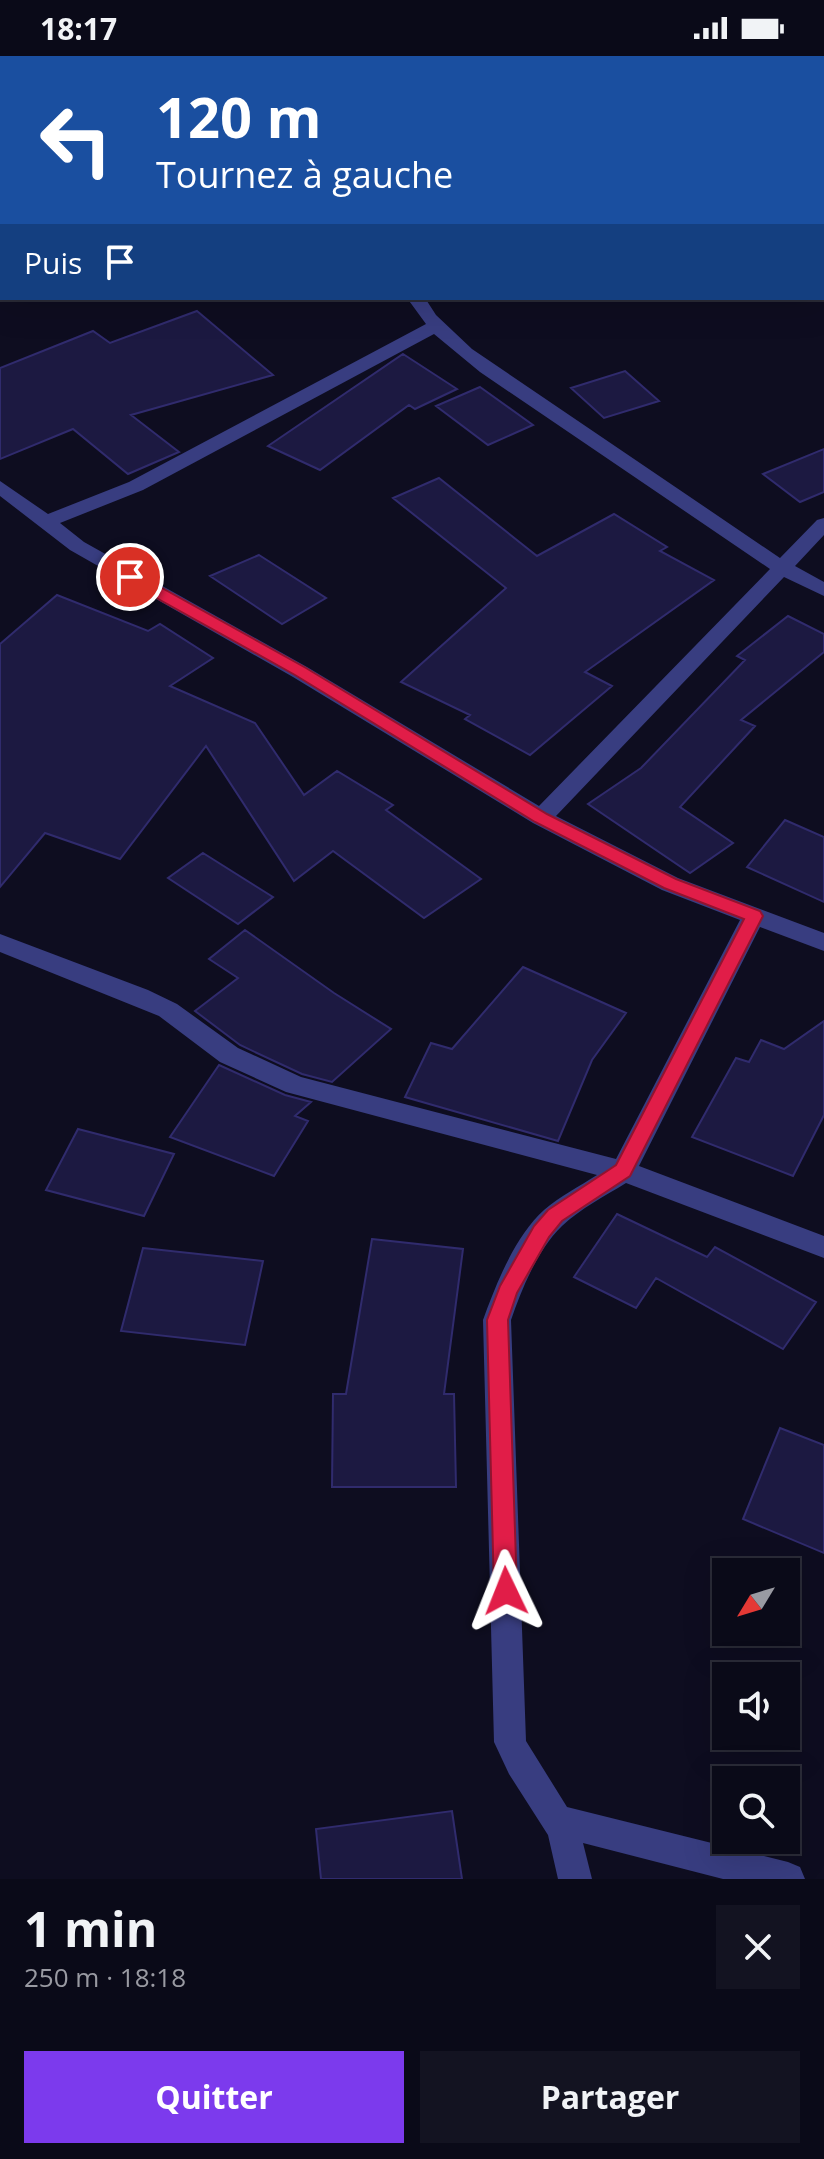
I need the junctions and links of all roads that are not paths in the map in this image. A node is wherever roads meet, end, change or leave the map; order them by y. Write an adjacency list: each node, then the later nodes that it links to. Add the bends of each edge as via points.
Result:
1 (417, 300): 2 (street)
2 (434, 327): 4 (street, via 136,486); 6 (street, via 715,529)
3 (0, 487): 4 (street)
4 (44, 523): 8 (street)
5 (824, 524): 6 (street)
6 (781, 569): 7 (street); 8 (street)
7 (824, 590)
8 (541, 818): 9 (street, via 670,884)
9 (754, 916): 10 (street); 12 (street)
10 (824, 942)
11 (0, 943): 12 (street, via 149,1000 229,1055 295,1085)
12 (623, 1171): 13 (street); 14 (street, via 548,1224 507,1292 497,1320 510,1742)
13 (824, 1247)
14 (558, 1821): 15 (street); 16 (street)
15 (575, 1879)
16 (788, 1879)

